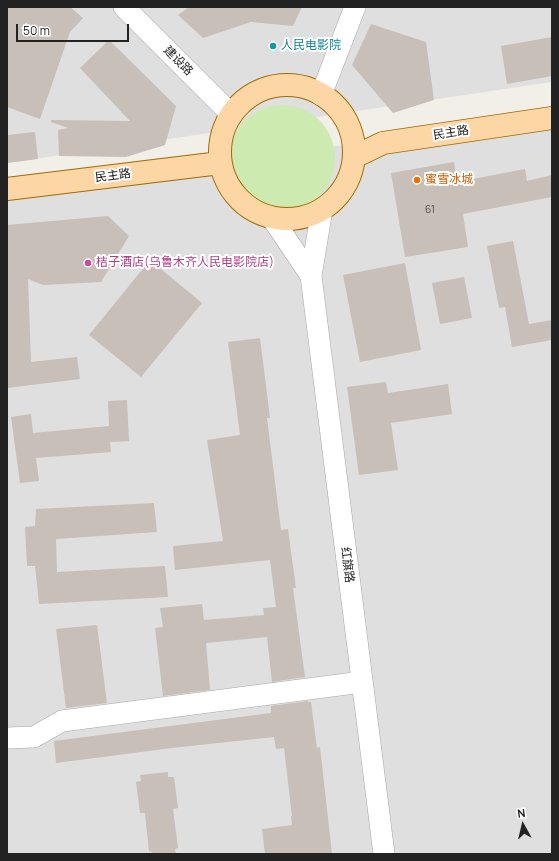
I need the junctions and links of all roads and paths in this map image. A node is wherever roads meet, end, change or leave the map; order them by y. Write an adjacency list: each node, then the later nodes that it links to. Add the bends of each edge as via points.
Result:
1 (124, 7): 4 (street, 建设路)
2 (355, 7): 3 (street)
3 (321, 95): 4 (main road, via 303,87 282,85 263,90 245,99); 6 (main road, via 336,106 346,122 353,139)
4 (231, 114): 7 (main road, via 223,129)
5 (552, 118): 6 (main road, 民主路, via 383,143)
6 (354, 157): 9 (main road, via 349,178 338,196)
7 (220, 163): 8 (main road, 民主路); 10 (main road, via 226,182 237,198 253,211)
8 (7, 189)
9 (322, 209): 10 (main road, via 295,219); 11 (street)
10 (272, 218): 11 (street)
11 (311, 276): 12 (street, 红旗路)
12 (362, 682): 13 (street, via 62,721 34,737); 14 (street, 红旗路)
13 (7, 738)
14 (384, 854)

